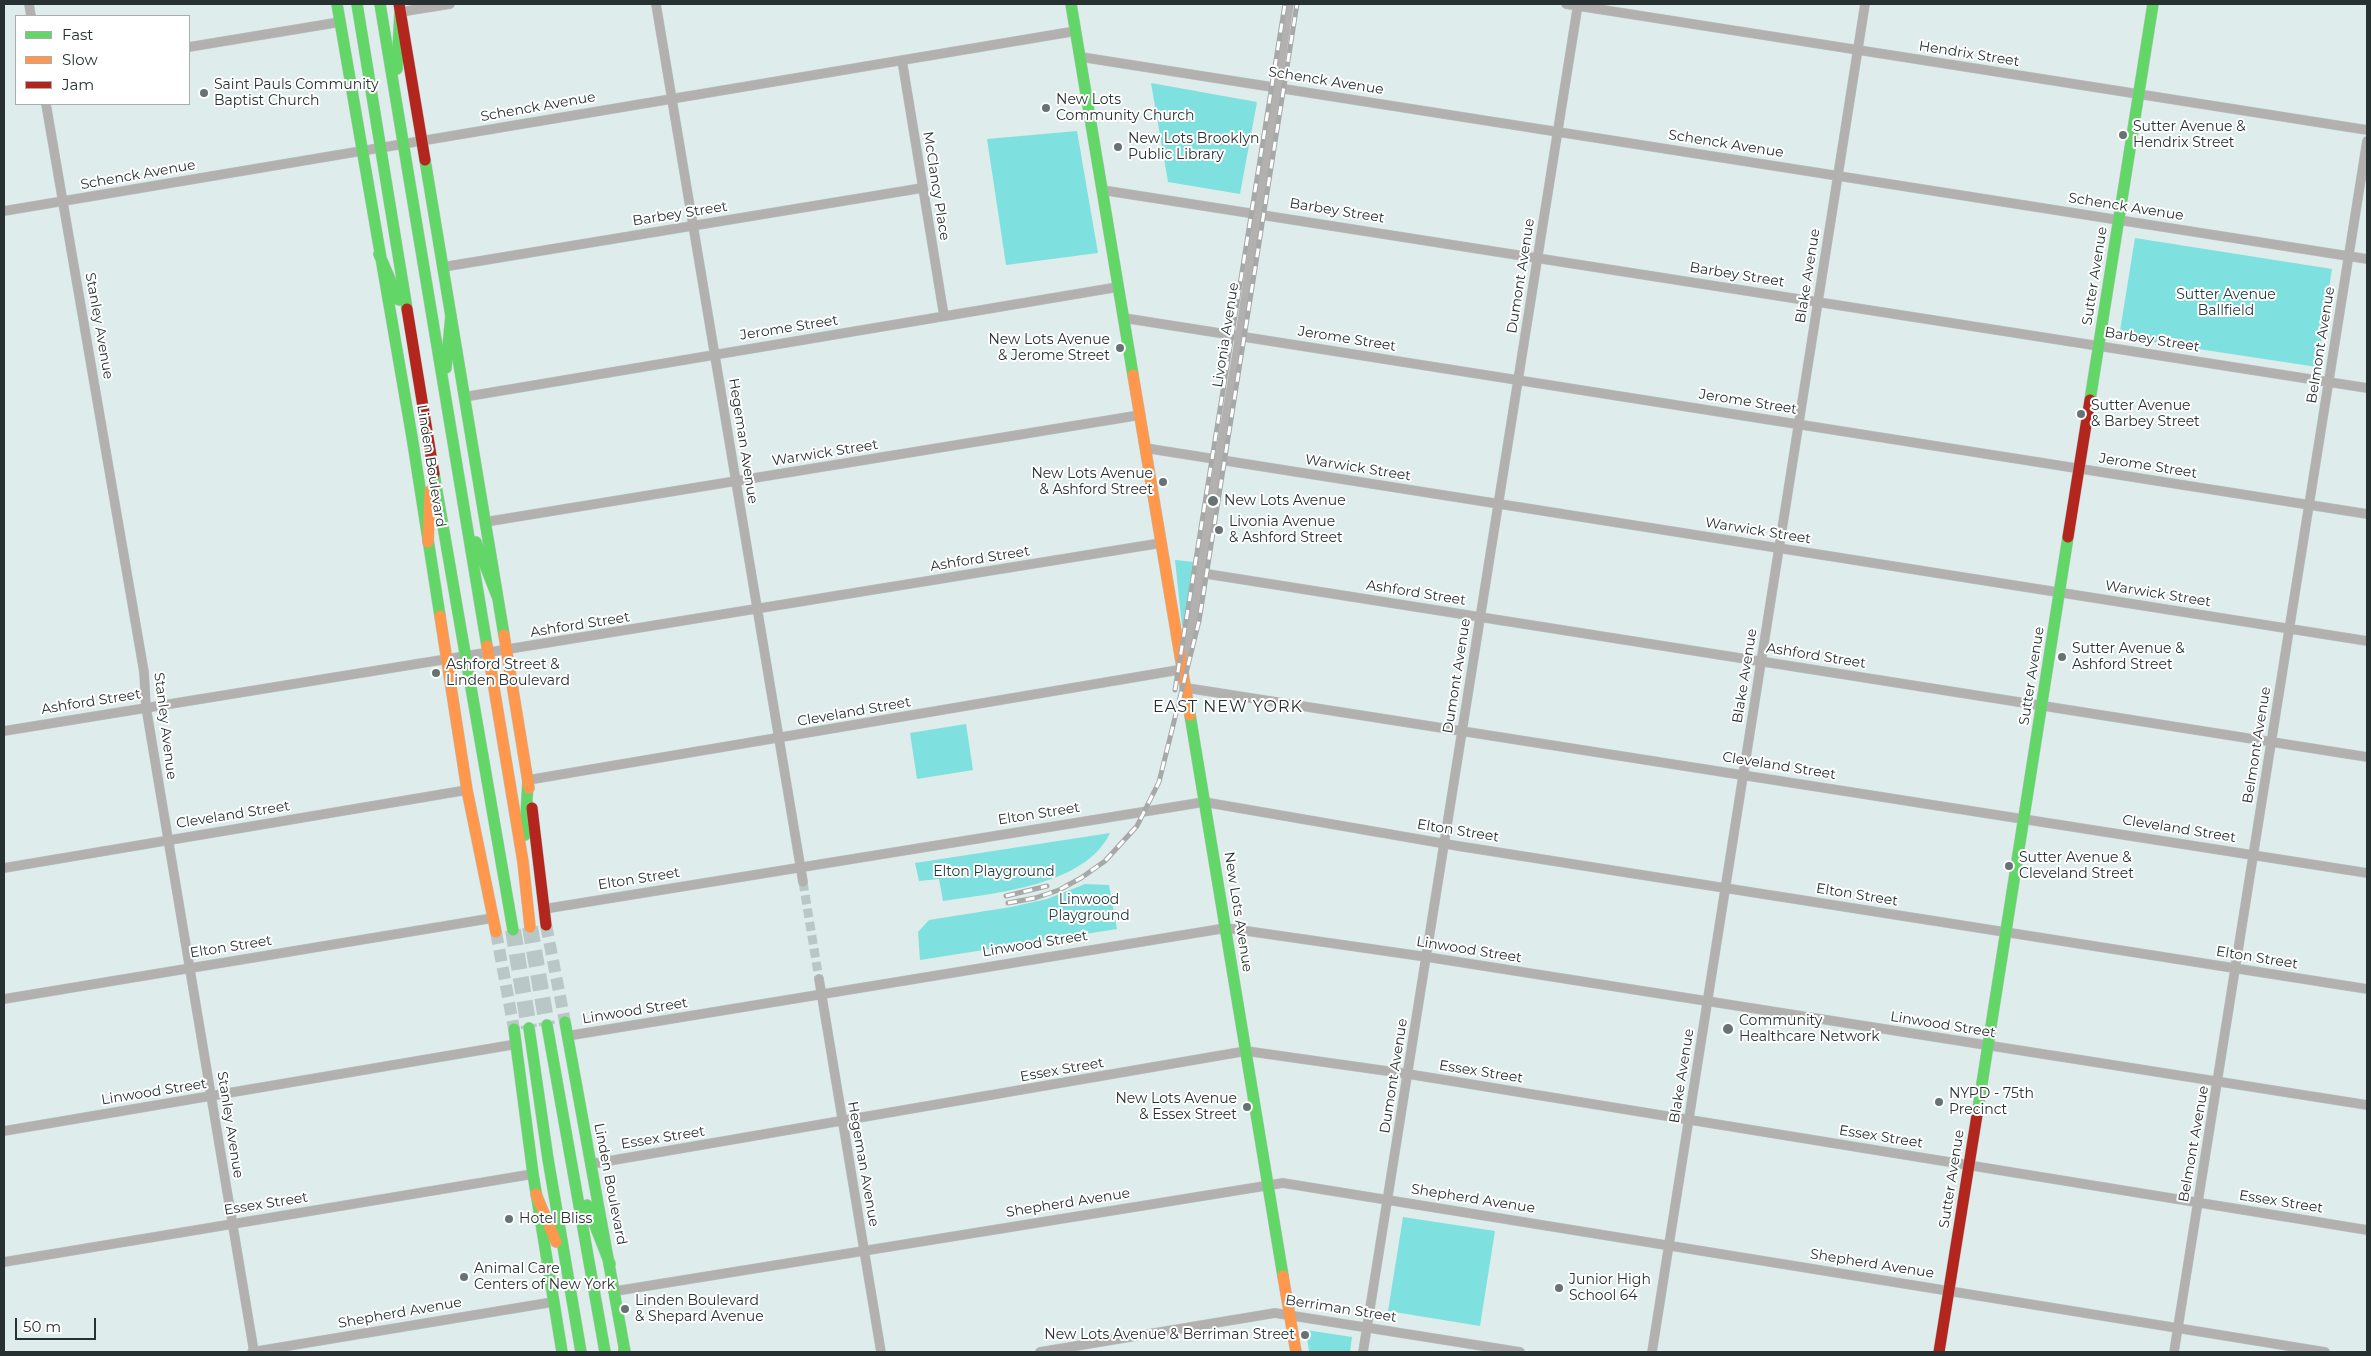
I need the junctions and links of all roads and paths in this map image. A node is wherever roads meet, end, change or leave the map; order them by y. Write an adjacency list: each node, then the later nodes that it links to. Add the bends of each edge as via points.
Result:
1 (337, 4): 13 (main road, Linden Boulevard)
2 (356, 4): 29 (main road, Linden Boulevard)
3 (380, 4): 22 (main road, Linden Boulevard)
4 (450, 4): 12 (street)
5 (656, 4): 21 (street, Hegeman Avenue)
6 (1072, 4): 14 (main road, New Lots Avenue)
7 (1290, 4): 19 (street, Livonia Avenue)
8 (1566, 4): 11 (street, Hendrix Street)
9 (1866, 4): 16 (street, Blake Avenue)
10 (2153, 4): 20 (main road, Sutter Avenue)
11 (1577, 5): 16 (street, Hendrix Street); 25 (street, Dumont Avenue)
12 (399, 8): 22 (main road); 26 (main road)
13 (340, 22): 15 (street); 30 (main road, Linden Boulevard)
14 (1076, 31): 17 (main road, New Lots Avenue); 18 (street, Schenck Avenue)
15 (190, 47)
16 (1858, 50): 20 (street, Hendrix Street); 31 (street, Blake Avenue)
17 (1081, 57): 19 (street, Schenck Avenue); 33 (main road, New Lots Avenue)
18 (902, 60): 21 (street, Schenck Avenue); 32 (street, McClancy Place)
19 (1276, 87): 25 (street, Schenck Avenue); 36 (street, Livonia Avenue)
20 (2139, 94): 24 (street, Hendrix Street); 37 (main road, Sutter Avenue)
21 (672, 98): 26 (street, Schenck Avenue); 38 (street, Hegeman Avenue)
22 (396, 101): 28 (main road, Linden Boulevard)
23 (46, 105): 34 (street, Stanley Avenue)
24 (2367, 130)
25 (1557, 131): 31 (street, Schenck Avenue); 41 (street, Dumont Avenue)
26 (422, 141): 28 (street, Schenck Avenue); 43 (main road)
27 (2367, 141): 40 (street, Belmont Avenue)
28 (403, 144): 29 (street, Schenck Avenue); 56 (main road, Linden Boulevard)
29 (380, 148): 30 (street, Schenck Avenue); 49 (main road, Linden Boulevard)
30 (361, 151): 34 (street, Schenck Avenue); 39 (main road, Linden Boulevard)
31 (1838, 176): 37 (street, Schenck Avenue); 45 (street, Blake Avenue)
32 (922, 188): 38 (street, Barbey Street); 47 (street, McClancy Place)
33 (1102, 190): 36 (street, Barbey Street); 44 (main road, New Lots Avenue)
34 (64, 201): 35 (street, Schenck Avenue); 88 (street, Stanley Avenue, via 144,672)
35 (4, 211)
36 (1258, 212): 41 (street, Barbey Street); 50 (street, Livonia Avenue)
37 (2119, 220): 40 (street, Schenck Avenue); 51 (main road, Sutter Avenue)
38 (693, 226): 43 (street, Barbey Street); 52 (street, Hegeman Avenue)
39 (379, 254): 49 (main road); 70 (main road, Linden Boulevard)
40 (2349, 256): 42 (street, Schenck Avenue); 54 (street, Belmont Avenue)
41 (1538, 257): 45 (street, Barbey Street); 53 (street, Dumont Avenue)
42 (2367, 259)
43 (443, 266): 46 (main road)
44 (1118, 287): 47 (street, Jerome Street); 48 (main road, New Lots Avenue)
45 (1818, 302): 51 (street, Barbey Street); 59 (street, Blake Avenue)
46 (451, 315): 56 (main road); 57 (main road)
47 (944, 316): 52 (street, Jerome Street)
48 (1124, 318): 50 (street, Jerome Street); 58 (main road, New Lots Avenue)
49 (410, 325): 61 (main road, Linden Boulevard)
50 (1240, 336): 53 (street, Jerome Street); 62 (street, Livonia Avenue)
51 (2099, 346): 54 (street, Barbey Street); 63 (main road, Sutter Avenue)
52 (715, 354): 57 (street, Jerome Street); 64 (street, Hegeman Avenue)
53 (1518, 380): 59 (street, Jerome Street); 65 (street, Dumont Avenue)
54 (2329, 382): 55 (street, Barbey Street); 66 (street, Belmont Avenue)
55 (2367, 388)
56 (444, 392): 67 (main road, Linden Boulevard)
57 (464, 397): 69 (main road)
58 (1140, 415): 60 (main road, New Lots Avenue); 64 (street, Warwick Street)
59 (1799, 424): 63 (street, Jerome Street); 72 (street, Blake Avenue)
60 (1145, 448): 62 (street, Warwick Street); 71 (main road, New Lots Avenue)
61 (432, 459): 70 (main road); 82 (main road, Linden Boulevard)
62 (1220, 460): 65 (street, Warwick Street); 73 (street, Livonia Avenue)
63 (2080, 469): 66 (street, Jerome Street); 74 (main road, Sutter Avenue)
64 (736, 482): 69 (street, Warwick Street); 76 (street, Hegeman Avenue)
65 (1499, 504): 72 (street, Warwick Street); 77 (street, Dumont Avenue)
66 (2310, 505): 68 (street, Jerome Street); 78 (street, Belmont Avenue)
67 (464, 510): 75 (main road); 81 (main road, Linden Boulevard)
68 (2367, 514)
69 (485, 522): 75 (main road)
70 (428, 542): 83 (main road, Linden Boulevard)
71 (1161, 543): 76 (street, Ashford Street); 85 (main road, New Lots Avenue)
72 (1780, 548): 74 (street, Warwick Street); 84 (street, Blake Avenue)
73 (1201, 574): 77 (street, Ashford Street); 85 (street, Livonia Avenue)
74 (2060, 593): 78 (street, Warwick Street); 87 (main road, Sutter Avenue)
75 (497, 596): 80 (main road)
76 (757, 610): 80 (street, Ashford Street); 91 (street, Hegeman Avenue)
77 (1481, 617): 84 (street, Ashford Street); 89 (street, Dumont Avenue)
78 (2290, 628): 79 (street, Warwick Street); 92 (street, Belmont Avenue)
79 (2367, 641)
80 (506, 650): 81 (street, Ashford Street); 95 (main road)
81 (488, 653): 82 (street, Ashford Street); 102 (main road, Linden Boulevard)
82 (465, 657): 83 (street, Ashford Street); 113 (main road, Linden Boulevard)
83 (446, 660): 88 (street, Ashford Street); 96 (main road, Linden Boulevard)
84 (1762, 661): 87 (street, Ashford Street); 94 (street, Blake Avenue)
85 (1184, 669): 86 (main road, New Lots Avenue); 91 (street, Cleveland Street)
86 (1187, 688): 89 (street, Cleveland Street); 97 (main road, New Lots Avenue)
87 (2042, 706): 92 (street, Ashford Street); 98 (main road, Sutter Avenue)
88 (146, 707): 90 (street, Ashford Street); 99 (street, Stanley Avenue)
89 (1463, 730): 94 (street, Cleveland Street); 100 (street, Dumont Avenue)
90 (4, 731)
91 (779, 738): 95 (street, Cleveland Street); 103 (street, Hegeman Avenue)
92 (2271, 742): 93 (street, Ashford Street); 101 (street, Belmont Avenue)
93 (2367, 757)
94 (1744, 775): 98 (street, Cleveland Street); 107 (street, Blake Avenue)
95 (528, 780): 102 (main road); 108 (main road)
96 (467, 790): 99 (street, Cleveland Street); 109 (main road, Linden Boulevard)
97 (1204, 802): 100 (street, Elton Street); 103 (street, Elton Street); 112 (main road, New Lots Avenue)
98 (2025, 819): 101 (street, Cleveland Street); 115 (main road, Sutter Avenue)
99 (168, 840): 104 (street, Cleveland Street); 117 (street, Stanley Avenue)
100 (1445, 844): 107 (street, Elton Street); 116 (street, Dumont Avenue)
101 (2254, 854): 105 (street, Cleveland Street); 118 (street, Belmont Avenue)
102 (523, 862): 111 (main road, Linden Boulevard)
103 (801, 866): 106 (street, Hegeman Avenue); 108 (street, Elton Street)
104 (4, 868)
105 (2367, 873)
106 (803, 882)
107 (1726, 888): 115 (street, Elton Street); 123 (street, Blake Avenue)
108 (544, 909): 110 (main road)
109 (493, 918): 114 (main road, Linden Boulevard); 117 (street, Elton Street)
110 (546, 925)
111 (530, 927)
112 (1226, 928): 116 (street, Linwood Street); 121 (street, Linwood Street); 131 (main road, New Lots Avenue)
113 (513, 930)
114 (496, 932)
115 (2007, 932): 118 (street, Elton Street); 130 (main road, Sutter Avenue)
116 (1427, 957): 123 (street, Linwood Street); 132 (street, Dumont Avenue)
117 (190, 968): 122 (street, Elton Street); 134 (street, Stanley Avenue)
118 (2237, 969): 120 (street, Elton Street); 133 (street, Belmont Avenue)
119 (819, 980): 121 (street, Hegeman Avenue)
120 (2367, 989)
121 (821, 994): 128 (street, Linwood Street); 137 (street, Hegeman Avenue)
122 (4, 1000)
123 (1708, 1002): 130 (street, Linwood Street); 136 (street, Blake Avenue)
124 (565, 1022): 128 (main road, Linden Boulevard)
125 (547, 1025): 142 (main road)
126 (529, 1028): 153 (main road)
127 (514, 1029): 129 (main road)
128 (567, 1036): 139 (main road, Linden Boulevard)
129 (517, 1044): 134 (street, Linwood Street); 141 (main road)
130 (1989, 1046): 133 (street, Linwood Street); 140 (main road, Sutter Avenue)
131 (1246, 1051): 132 (street, Essex Street); 137 (street, Essex Street); 143 (main road, New Lots Avenue)
132 (1408, 1074): 136 (street, Essex Street); 145 (street, Dumont Avenue)
133 (2219, 1082): 135 (street, Linwood Street); 146 (street, Belmont Avenue)
134 (211, 1096): 138 (street, Linwood Street); 147 (street, Stanley Avenue)
135 (2367, 1105)
136 (1689, 1120): 140 (street, Essex Street); 149 (street, Blake Avenue)
137 (842, 1122): 139 (street, Essex Street); 150 (street, Hegeman Avenue)
138 (4, 1131)
139 (591, 1164): 152 (main road, Linden Boulevard)
140 (1970, 1165): 146 (street, Essex Street); 155 (main road, Sutter Avenue)
141 (533, 1174): 144 (main road); 147 (street, Essex Street)
142 (575, 1176): 152 (main road); 164 (main road)
143 (1268, 1184): 145 (street, Shepherd Avenue); 150 (street, Shepherd Avenue); 157 (main road, New Lots Avenue)
144 (536, 1194): 153 (main road); 156 (main road)
145 (1388, 1199): 149 (street, Shepherd Avenue); 158 (street, Dumont Avenue)
146 (2198, 1202): 148 (street, Essex Street); 159 (street, Belmont Avenue)
147 (233, 1224): 151 (street, Essex Street); 162 (street, Stanley Avenue)
148 (2367, 1230)
149 (1669, 1245): 155 (street, Shepherd Avenue); 170 (street, Blake Avenue)
150 (864, 1250): 154 (street, Shepherd Avenue); 165 (street, Hegeman Avenue)
151 (4, 1262)
152 (610, 1264): 154 (main road, Linden Boulevard)
153 (568, 1270): 160 (main road)
154 (616, 1291): 161 (main road, Linden Boulevard)
155 (1949, 1291): 159 (street, Shepherd Avenue); 171 (main road, Sutter Avenue)
156 (553, 1302): 162 (street, Shepherd Avenue); 163 (main road)
157 (1290, 1316): 158 (street, Berriman Street); 166 (street, Berriman Street, via 1275,1313); 167 (main road, New Lots Avenue)
158 (1367, 1327): 168 (street, Dumont Avenue); 169 (street, Berriman Street)
159 (2178, 1328): 172 (street, Belmont Avenue); 173 (street, Shepherd Avenue)
160 (580, 1349)
161 (624, 1350)
162 (253, 1352)
163 (562, 1352)
164 (605, 1352)
165 (881, 1352)
166 (1040, 1352)
167 (1296, 1352)
168 (1363, 1352)
169 (1520, 1352)
170 (1652, 1352)
171 (1939, 1352)
172 (2174, 1352)
173 (2325, 1352)

